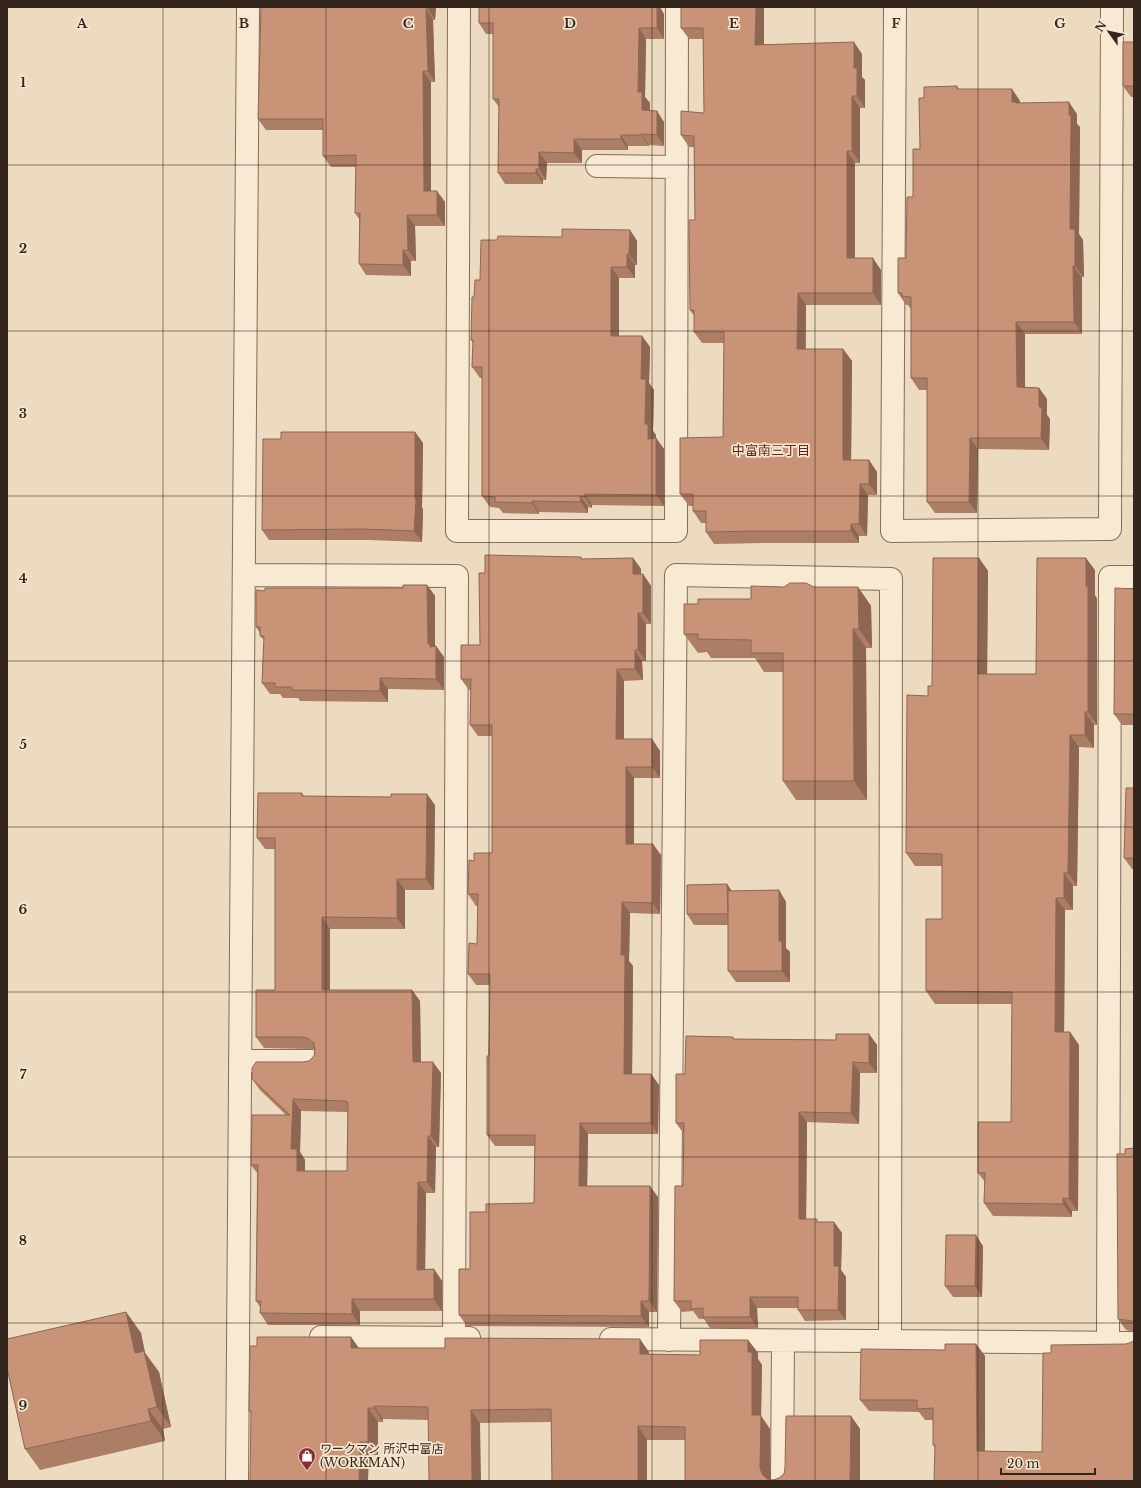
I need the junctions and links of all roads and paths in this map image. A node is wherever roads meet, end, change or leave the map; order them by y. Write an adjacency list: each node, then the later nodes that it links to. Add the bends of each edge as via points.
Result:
1 (248, 7): 8 (street)
2 (460, 7): 7 (street, via 457,532 676,531)
3 (677, 7): 7 (street)
4 (895, 7): 5 (street, via 892,531 1110,529)
5 (1112, 7)
6 (597, 166): 7 (street)
7 (677, 168)
8 (244, 575): 10 (street); 15 (street, via 457,576)
9 (1134, 577): 21 (street, via 1110,577)
10 (240, 1060): 11 (street); 12 (street)
11 (311, 1061)
12 (238, 1337): 13 (street); 23 (street)
13 (261, 1337)
14 (300, 1337): 15 (street)
15 (454, 1338): 16 (street)
16 (486, 1338)
17 (590, 1339): 18 (street)
18 (670, 1340): 19 (street); 20 (street, via 676,575 891,579)
19 (783, 1341): 20 (street); 24 (street)
20 (890, 1341): 21 (street)
21 (1108, 1343): 22 (street)
22 (1134, 1343)
23 (237, 1481)
24 (782, 1481)

